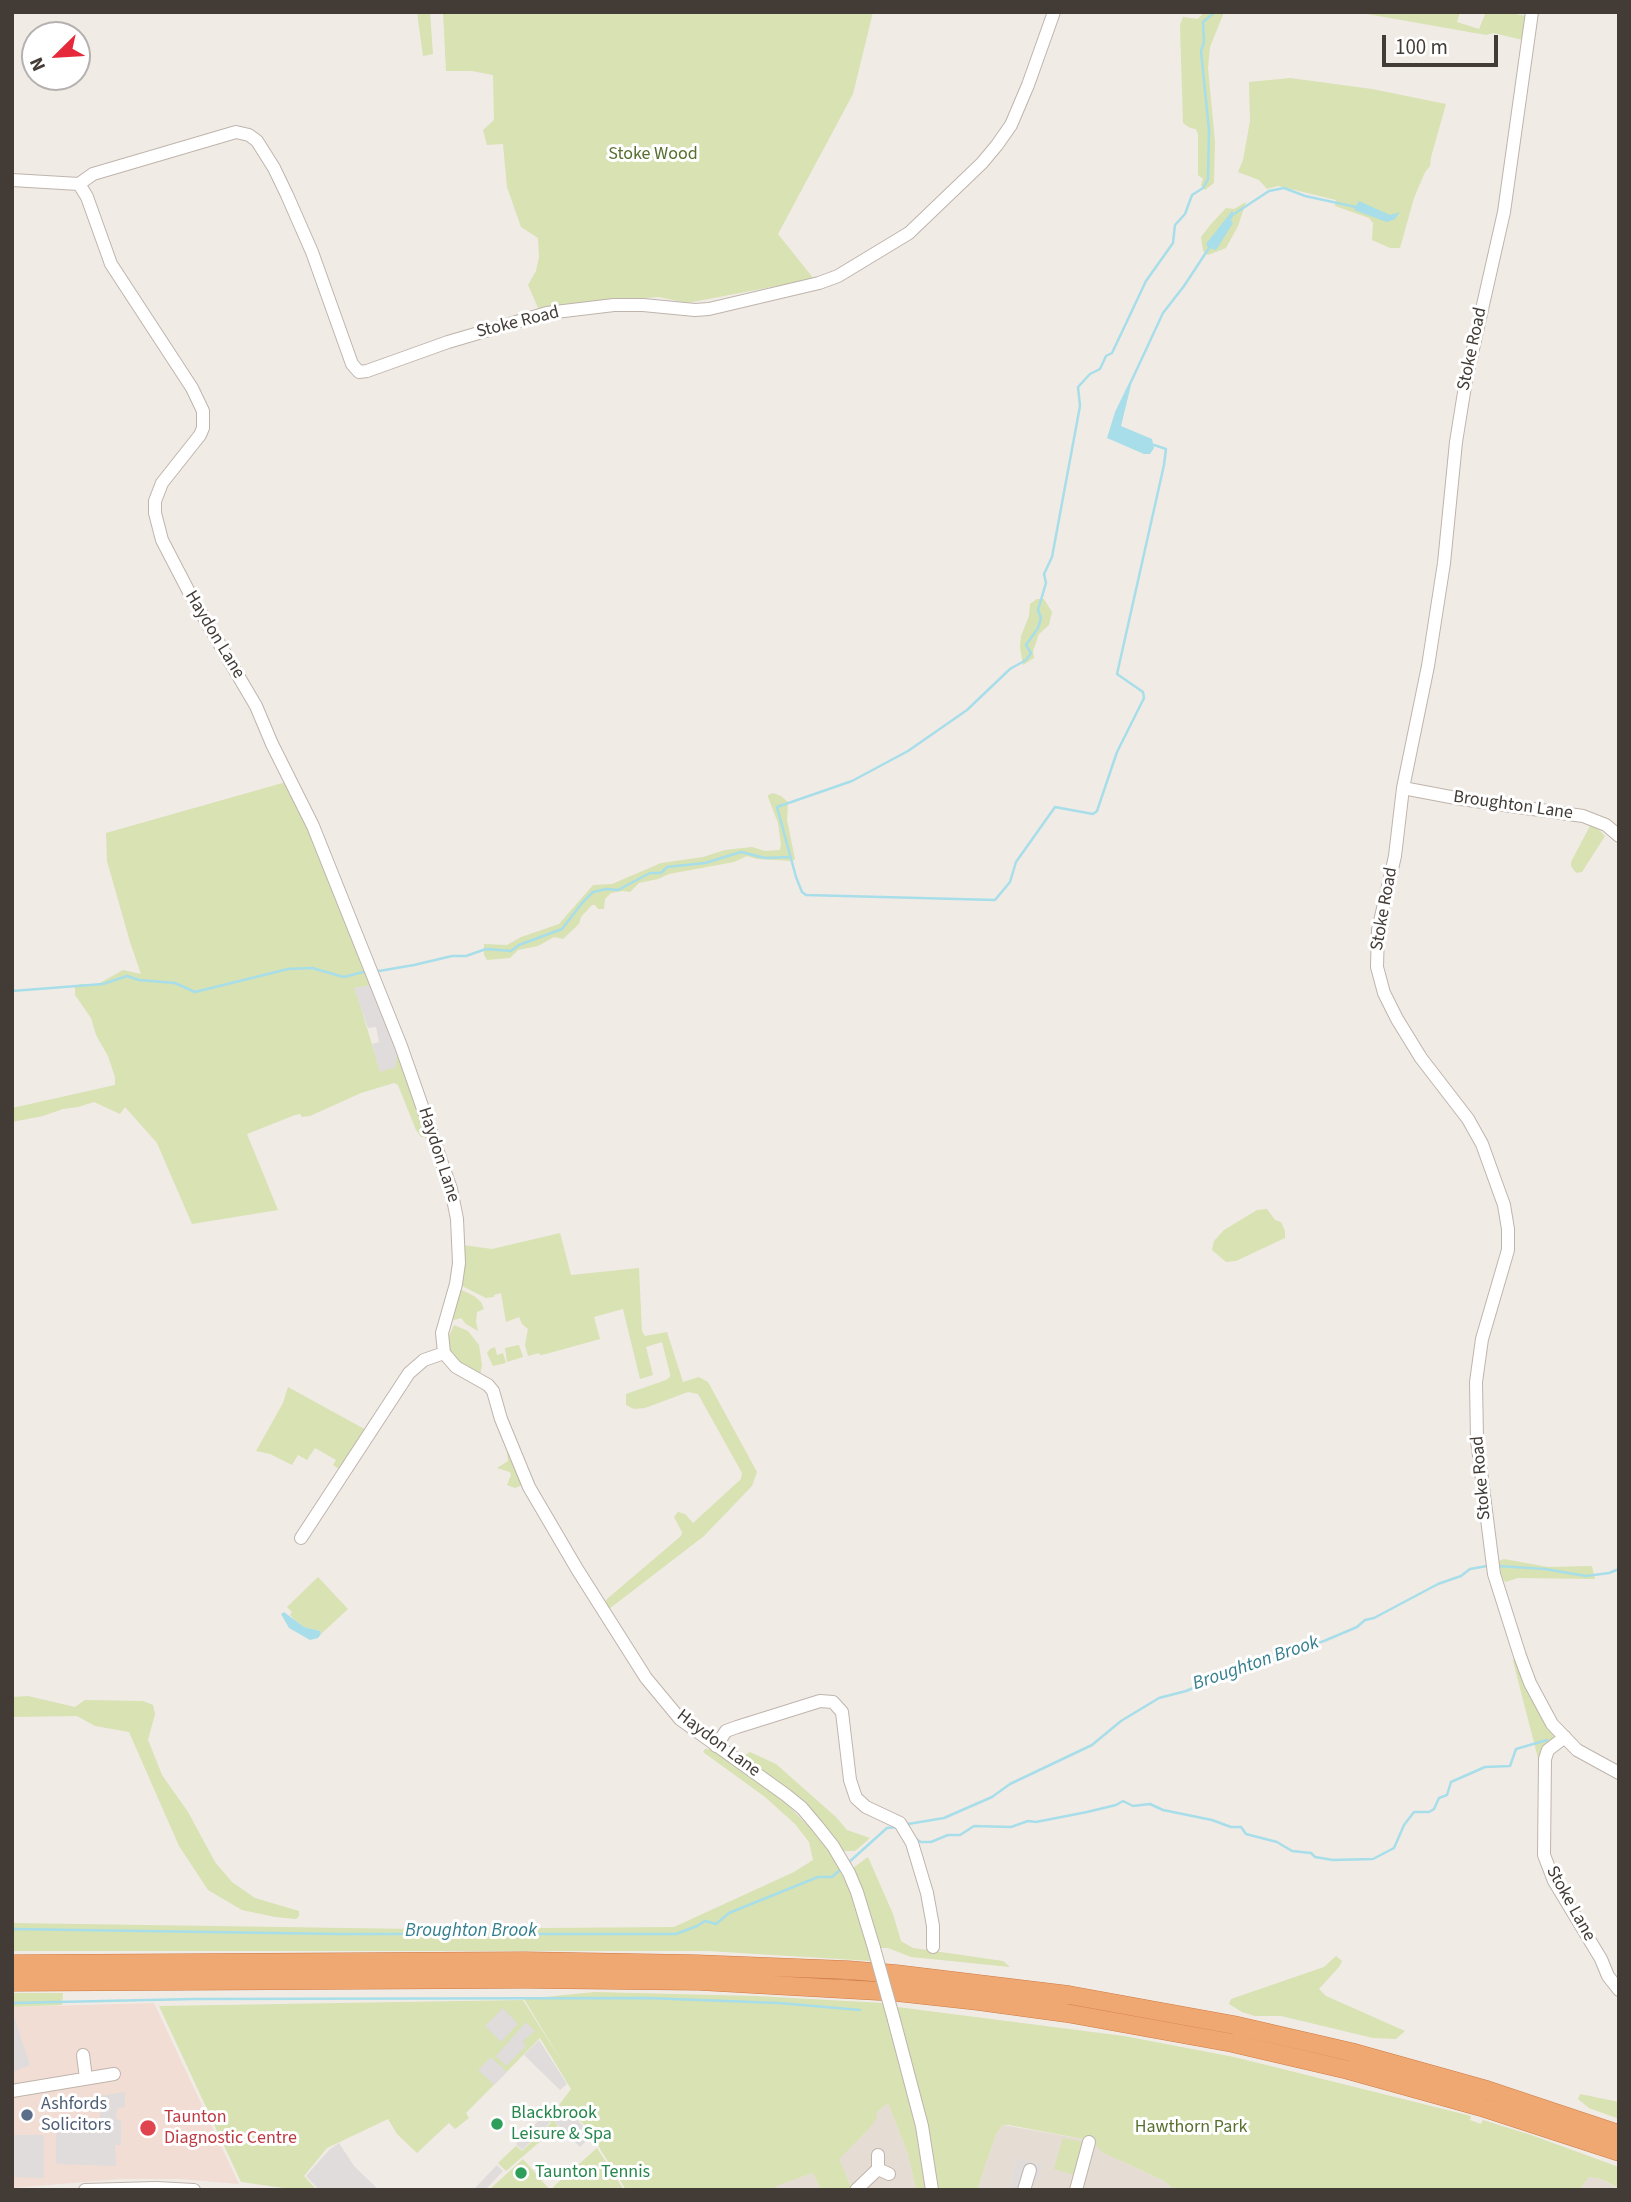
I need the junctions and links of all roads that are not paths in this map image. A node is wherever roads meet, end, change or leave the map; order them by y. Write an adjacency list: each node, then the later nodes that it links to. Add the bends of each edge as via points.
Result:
1 (1054, 12): 4 (street, Stoke Road, via 1011,125 997,145 909,233 838,276 709,309 614,305 547,313 367,372 359,372 352,364 287,195 257,141 249,135 236,132 93,174)
2 (1532, 12): 5 (street, Stoke Road, via 1504,212 1456,442 1428,666)
3 (12, 180): 4 (street, Stoke Road)
4 (79, 184): 7 (street, Haydon Lane, via 111,264 203,411 200,435 162,483 155,501 162,540 256,706 313,826 366,954 451,1189 459,1263 442,1333)
5 (1402, 788): 6 (street, Broughton Lane, via 1583,816); 9 (street, Stoke Road, via 1395,856 1378,930 1379,981 1421,1058 1468,1119 1501,1196 1508,1250 1482,1339 1476,1382 1477,1440 1492,1568 1530,1683 1552,1724)
6 (1619, 836)
7 (444, 1353): 8 (street, via 424,1360 409,1373); 10 (street, Haydon Lane, via 456,1367 493,1391 529,1487 646,1678 680,1719)
8 (301, 1538)
9 (1565, 1737): 11 (street, Stoke Road, via 1588,1758); 15 (street, Stoke Lane, via 1548,1750 1545,1759 1544,1854 1554,1881)
10 (716, 1746): 12 (street, via 726,1731 820,1701 833,1702 842,1712 856,1798 900,1823 912,1843 927,1893); 28 (street, Haydon Lane, bridge, via 802,1808 849,1873 922,2126)
11 (1619, 1773)
12 (933, 1947)
13 (12, 1964): 20 (highway, via 587,1961 791,1967 908,1976 1069,1995 1234,2025 1487,2090)
14 (12, 1982): 22 (highway, via 623,1980 790,1985 937,1996 1066,2013 1232,2043 1348,2070)
15 (1619, 1990)
16 (83, 2055): 18 (street)
17 (114, 2074): 18 (street)
18 (86, 2078): 19 (street)
19 (12, 2091)
20 (1619, 2134)
21 (1090, 2152): 30 (street)
22 (1619, 2152)
23 (882, 2166): 27 (street)
24 (1030, 2170): 29 (street)
25 (85, 2190): 26 (street)
26 (194, 2190)
27 (856, 2190)
28 (932, 2190)
29 (1024, 2190)
30 (1076, 2190)

